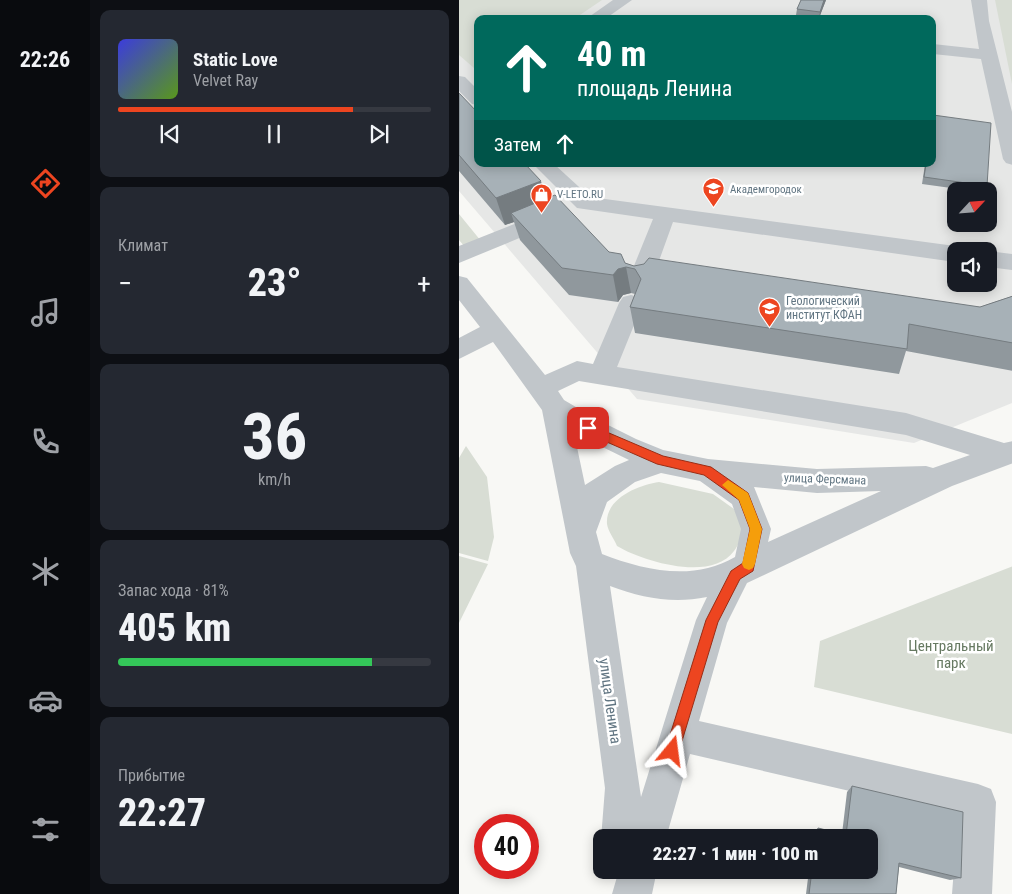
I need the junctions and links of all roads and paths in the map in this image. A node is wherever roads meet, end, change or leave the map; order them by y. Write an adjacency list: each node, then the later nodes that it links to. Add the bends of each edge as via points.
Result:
1 (624, 0): 3 (street)
2 (979, 0): 5 (street)
3 (601, 15)
4 (936, 49): 5 (street)
5 (989, 55): 8 (street)
6 (464, 82): 7 (street)
7 (474, 95)
8 (1012, 159)
9 (546, 167): 10 (street)
10 (584, 203): 11 (street); 13 (street)
11 (666, 213): 12 (street); 19 (street)
12 (947, 253)
13 (459, 255)
14 (997, 260): 15 (street)
15 (1012, 262)
16 (459, 284): 17 (street)
17 (497, 329): 18 (street); 20 (street)
18 (459, 350)
19 (601, 375): 20 (street, via 577,371); 21 (street, via 906,424)
20 (547, 398): 22 (street, via 588,428); 25 (street)
21 (1008, 453): 24 (street, улица Ферсмана)
22 (661, 461): 23 (street); 25 (street, via 625,474 595,494)
23 (707, 471): 24 (street, улица Ферсмана, via 817,481); 27 (street, via 744,496 756,529)
24 (942, 477): 27 (street, улица Ферсмана)
25 (581, 532): 26 (street)
26 (591, 564): 27 (street, via 658,585 708,583); 29 (street, улица Ленина, via 623,788)
27 (742, 571): 28 (street, via 712,620)
28 (677, 734): 30 (street); 35 (street, via 978,802)
29 (621, 829)
30 (650, 829)
31 (618, 879): 33 (street)
32 (635, 879): 34 (street)
33 (617, 894)
34 (631, 894)
35 (972, 894)

